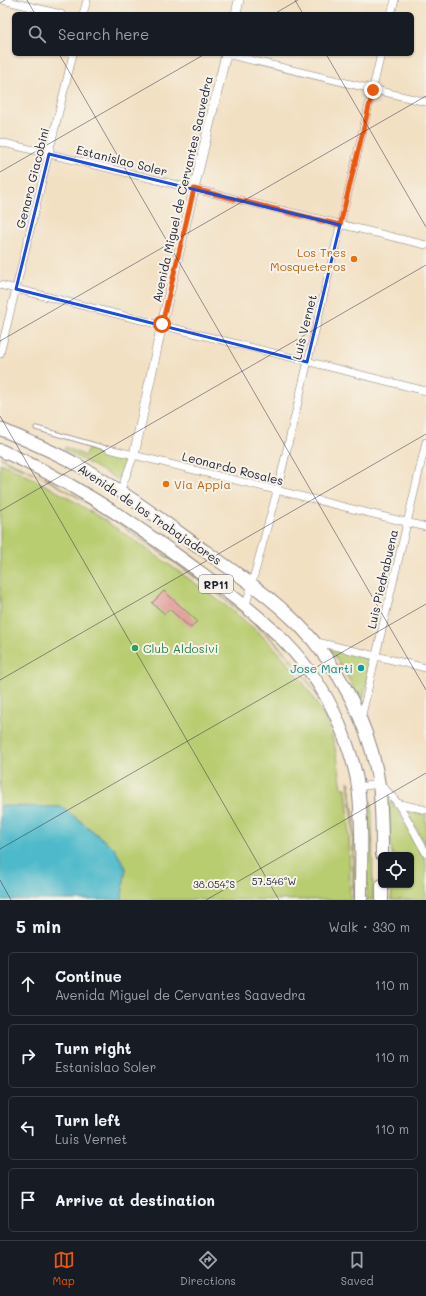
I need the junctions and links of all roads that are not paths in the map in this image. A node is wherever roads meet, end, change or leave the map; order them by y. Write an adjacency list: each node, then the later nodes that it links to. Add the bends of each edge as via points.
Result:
1 (4, 0): 5 (street)
2 (87, 0): 6 (street)
3 (239, 0): 7 (street)
4 (395, 0): 8 (street)
5 (53, 12)
6 (84, 12)
7 (236, 12)
8 (392, 12)
9 (74, 56): 16 (street, Genaro Giacobini)
10 (226, 56): 17 (street, Avenida Miguel de Cervantes Saavedra)
11 (234, 56): 13 (street)
12 (381, 56): 13 (street, Luis Vernet)
13 (373, 90): 14 (street); 18 (street, Luis Vernet)
14 (426, 102)
15 (0, 142): 16 (street, Estanislao Soler)
16 (49, 154): 17 (street, Estanislao Soler); 21 (street, Genaro Giacobini)
17 (194, 189): 18 (street, Estanislao Soler); 22 (street, Avenida Miguel de Cervantes Saavedra)
18 (340, 225): 19 (street, Estanislao Soler); 24 (street, Luis Vernet)
19 (426, 245)
20 (0, 284): 21 (street)
21 (16, 289): 22 (street); 23 (street, Genaro Giacobini)
22 (162, 324): 24 (street); 31 (street, Avenida Miguel de Cervantes Saavedra)
23 (0, 354)
24 (306, 362): 25 (street); 32 (street, Luis Vernet)
25 (426, 391)
26 (0, 428): 33 (main road, Avenida de los Trabajadores / RP11, via 70,461)
27 (36, 428): 29 (lane, Leonardo Rosales)
28 (426, 442): 34 (street, Luis Piedrabuena)
29 (109, 449): 31 (street, Leonardo Rosales)
30 (0, 450): 37 (main road, Avenida de los Trabajadores / RP11, via 50,472 91,496)
31 (134, 455): 32 (street, Leonardo Rosales); 33 (street, Avenida Miguel de Cervantes Saavedra)
32 (277, 491): 34 (street, Leonardo Rosales); 36 (street, Luis Vernet)
33 (120, 492): 36 (main road, Avenida de los Trabajadores / RP11)
34 (406, 522): 35 (street, Leonardo Rosales); 39 (street, Luis Piedrabuena)
35 (426, 527)
36 (252, 585): 37 (street, Luis Vernet); 38 (main road, Avenida de los Trabajadores / RP11, via 285,612)
37 (246, 605): 43 (main road, Avenida de los Trabajadores / RP11, via 290,646 315,679 343,735)
38 (313, 641): 39 (street); 41 (main road, Avenida de los Trabajadores / RP11, via 340,680)
39 (376, 656): 40 (street); 41 (street, Luis Piedrabuena)
40 (426, 668)
41 (360, 721): 42 (main road, Avenida de los Trabajadores / RP11, via 368,741)
42 (378, 784): 43 (street); 44 (street, via 387,790); 46 (main road, Avenida de los Trabajadores / RP11)
43 (358, 787): 49 (main road, Avenida de los Trabajadores / RP11)
44 (397, 803): 45 (street); 47 (street)
45 (426, 810)
46 (382, 852)
47 (426, 853)
48 (382, 888): 50 (main road)
49 (361, 900)
50 (382, 900)

